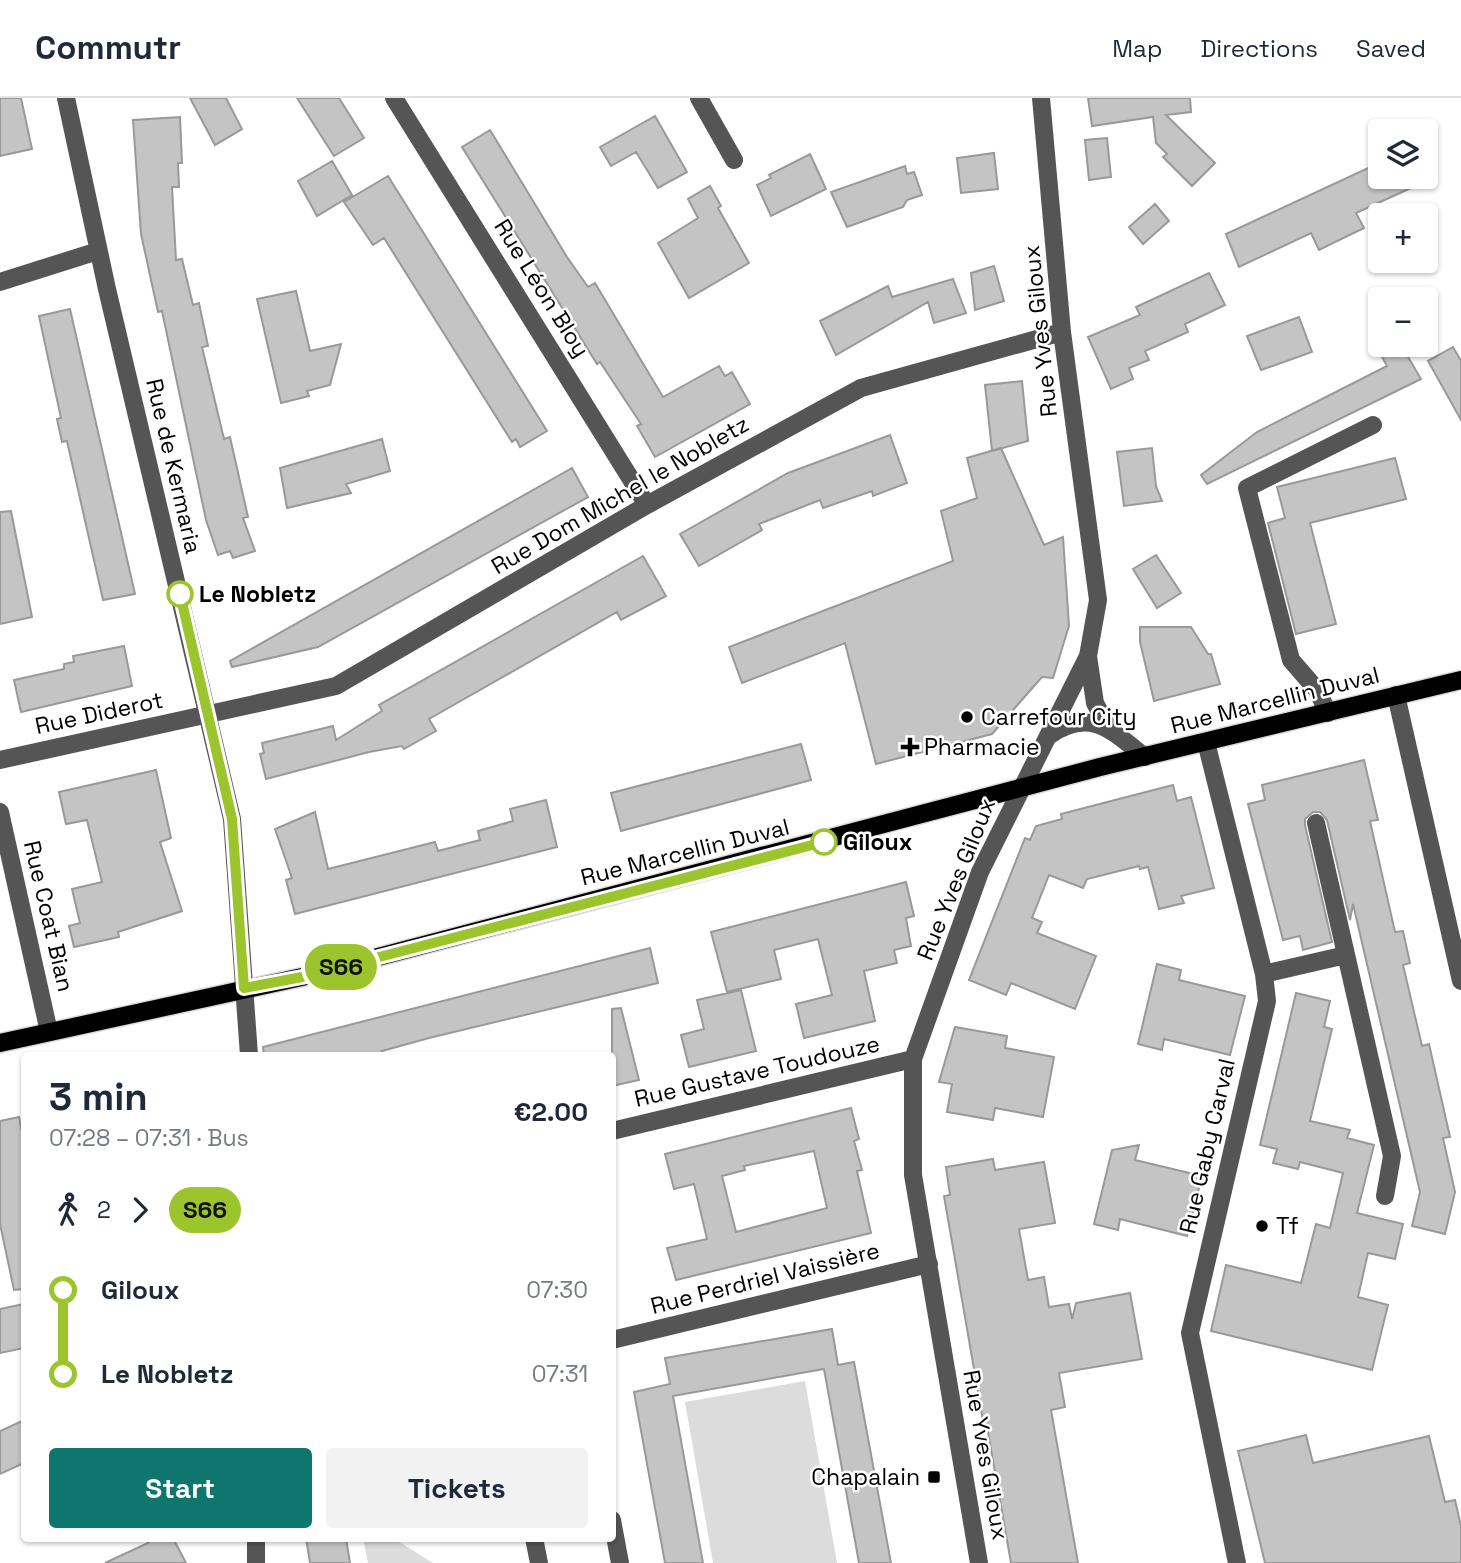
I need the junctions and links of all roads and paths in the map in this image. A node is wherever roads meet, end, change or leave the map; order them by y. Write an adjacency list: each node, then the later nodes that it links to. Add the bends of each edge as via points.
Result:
1 (66, 98): 6 (street, Rue de Kermaria)
2 (394, 98): 10 (street, Rue Léon Bloy)
3 (699, 98): 5 (street)
4 (1041, 98): 8 (street, Rue Yves Giloux)
5 (734, 160)
6 (98, 251): 7 (street); 15 (street, Rue de Kermaria)
7 (0, 282)
8 (1062, 332): 10 (street, Rue Dom Michel le Nobletz, via 861,388); 11 (street, Rue Yves Giloux, via 1098,600)
9 (1373, 425): 14 (street, via 1247,488 1291,660 1317,690)
10 (648, 505): 15 (street, Rue Dom Michel le Nobletz, via 336,686)
11 (1088, 656): 16 (street, via 1095,704); 17 (street, Rue Yves Giloux)
12 (1461, 680): 13 (main road, Rue Marcellin Duval)
13 (1396, 695): 14 (main road, Rue Marcellin Duval); 26 (street)
14 (1328, 713): 18 (main road, Rue Marcellin Duval)
15 (208, 714): 20 (street, Rue Diderot); 27 (street, Rue de Kermaria, via 232,819)
16 (1109, 729): 17 (street, via 1068,722); 19 (street)
17 (1048, 737): 21 (street, Rue Yves Giloux)
18 (1206, 742): 19 (main road, Rue Marcellin Duval); 25 (street, Rue Gaby Carval)
19 (1145, 757): 21 (main road, Rue Marcellin Duval)
20 (0, 760)
21 (1020, 789): 27 (main road, Rue Marcellin Duval, via 329,970); 31 (street, Rue Yves Giloux, via 980,872)
22 (0, 812): 28 (street, Rue Coat Bian)
23 (1316, 823): 24 (street)
24 (1346, 955): 25 (street); 33 (street, via 1392,1156)
25 (1264, 974): 43 (street, Rue Gaby Carval, via 1267,1000 1190,1333)
26 (1461, 981)
27 (244, 988): 28 (main road, Rue Marcellin Duval); 30 (street, Rue de Kermaria)
28 (49, 1032): 29 (main road, Rue Marcellin Duval)
29 (0, 1043)
30 (249, 1052)
31 (913, 1059): 32 (street, Rue Gustave Toudouze); 34 (street, Rue Yves Giloux, via 913,1175)
32 (616, 1130)
33 (1385, 1196)
34 (929, 1264): 35 (street, Rue Perdriel Vaissière); 42 (street, Rue Yves Giloux)
35 (616, 1339)
36 (256, 1542): 39 (street)
37 (535, 1542): 40 (street)
38 (616, 1542): 41 (street)
39 (256, 1563)
40 (538, 1563)
41 (620, 1563)
42 (979, 1563)
43 (1237, 1563)

